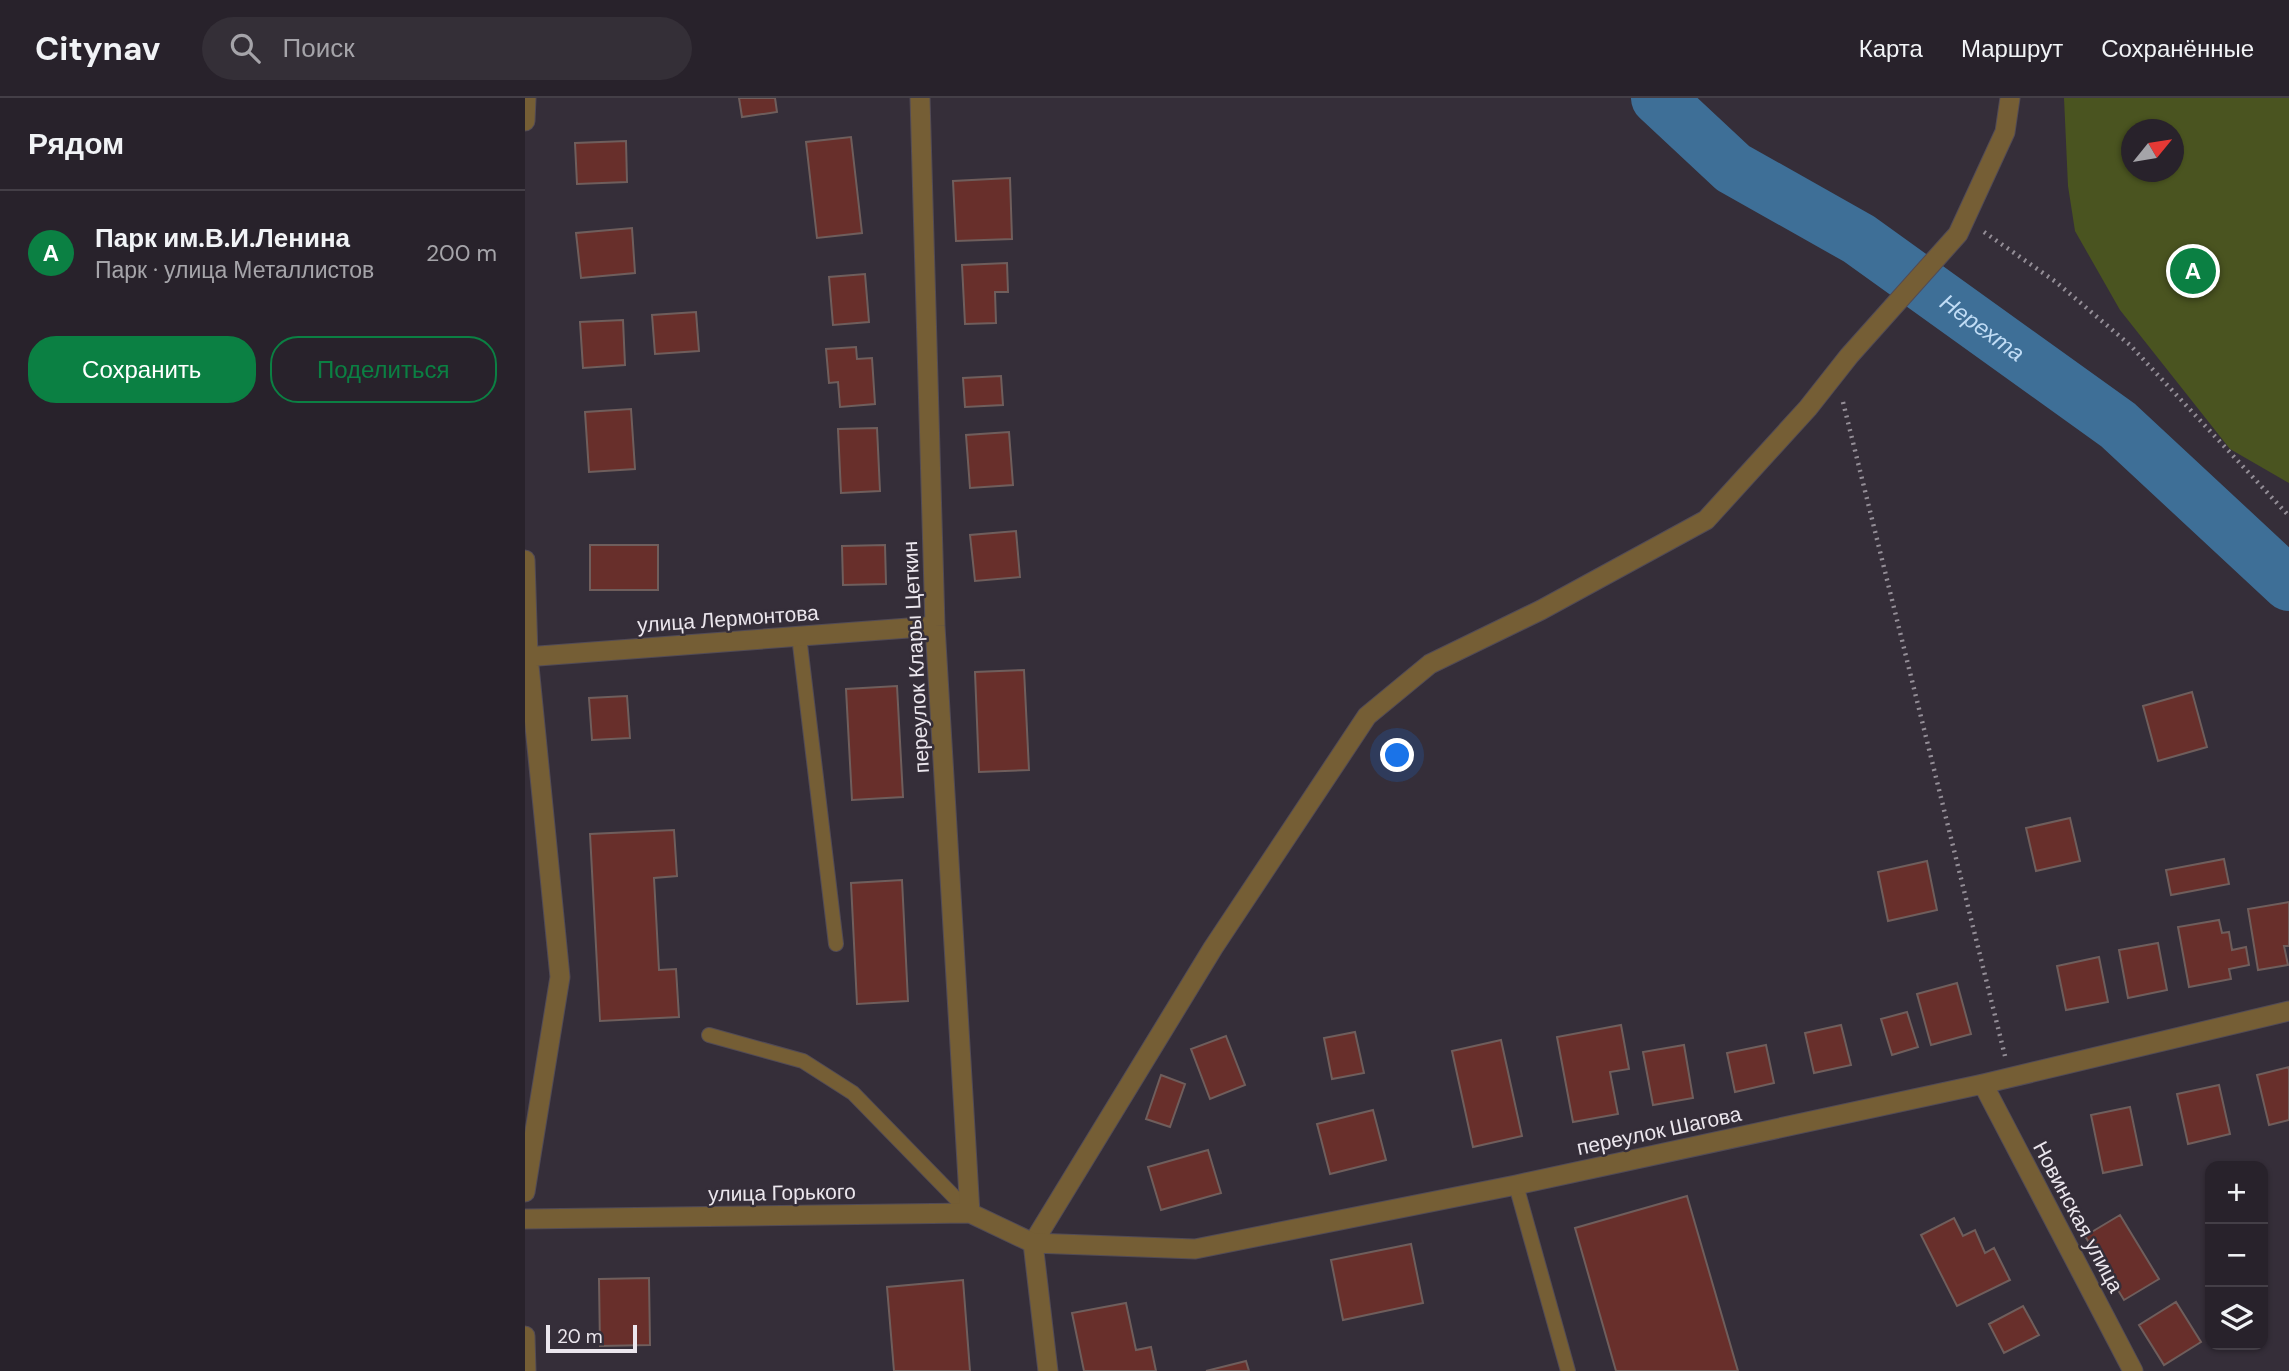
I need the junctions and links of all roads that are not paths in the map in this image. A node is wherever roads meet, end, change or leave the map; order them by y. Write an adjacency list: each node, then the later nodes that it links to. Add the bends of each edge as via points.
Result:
1 (526, 98): 4 (street)
2 (920, 98): 6 (street, переулок Клары Цеткин)
3 (2010, 98): 17 (street, via 2005,132 1961,227 1706,520 1430,664 1367,716 1213,948)
4 (525, 121)
5 (525, 560): 8 (street)
6 (935, 626): 7 (street, улица Лермонтова); 15 (street, переулок Клары Цеткин)
7 (799, 636): 8 (street, улица Лермонтова); 9 (lane)
8 (526, 657): 14 (street, via 560,976)
9 (836, 944)
10 (2289, 1011): 12 (street, переулок Шагова)
11 (709, 1035): 15 (lane, via 803,1060 853,1093)
12 (1983, 1084): 13 (street, переулок Шагова); 22 (street, Новинская улица)
13 (1516, 1185): 17 (street, переулок Шагова, via 1195,1249); 21 (lane)
14 (525, 1192)
15 (970, 1213): 16 (street, улица Горького); 17 (street, улица Горького)
16 (525, 1219)
17 (1033, 1243): 20 (street)
18 (525, 1336): 19 (street)
19 (526, 1371)
20 (1048, 1371)
21 (1568, 1371)
22 (2133, 1371)

